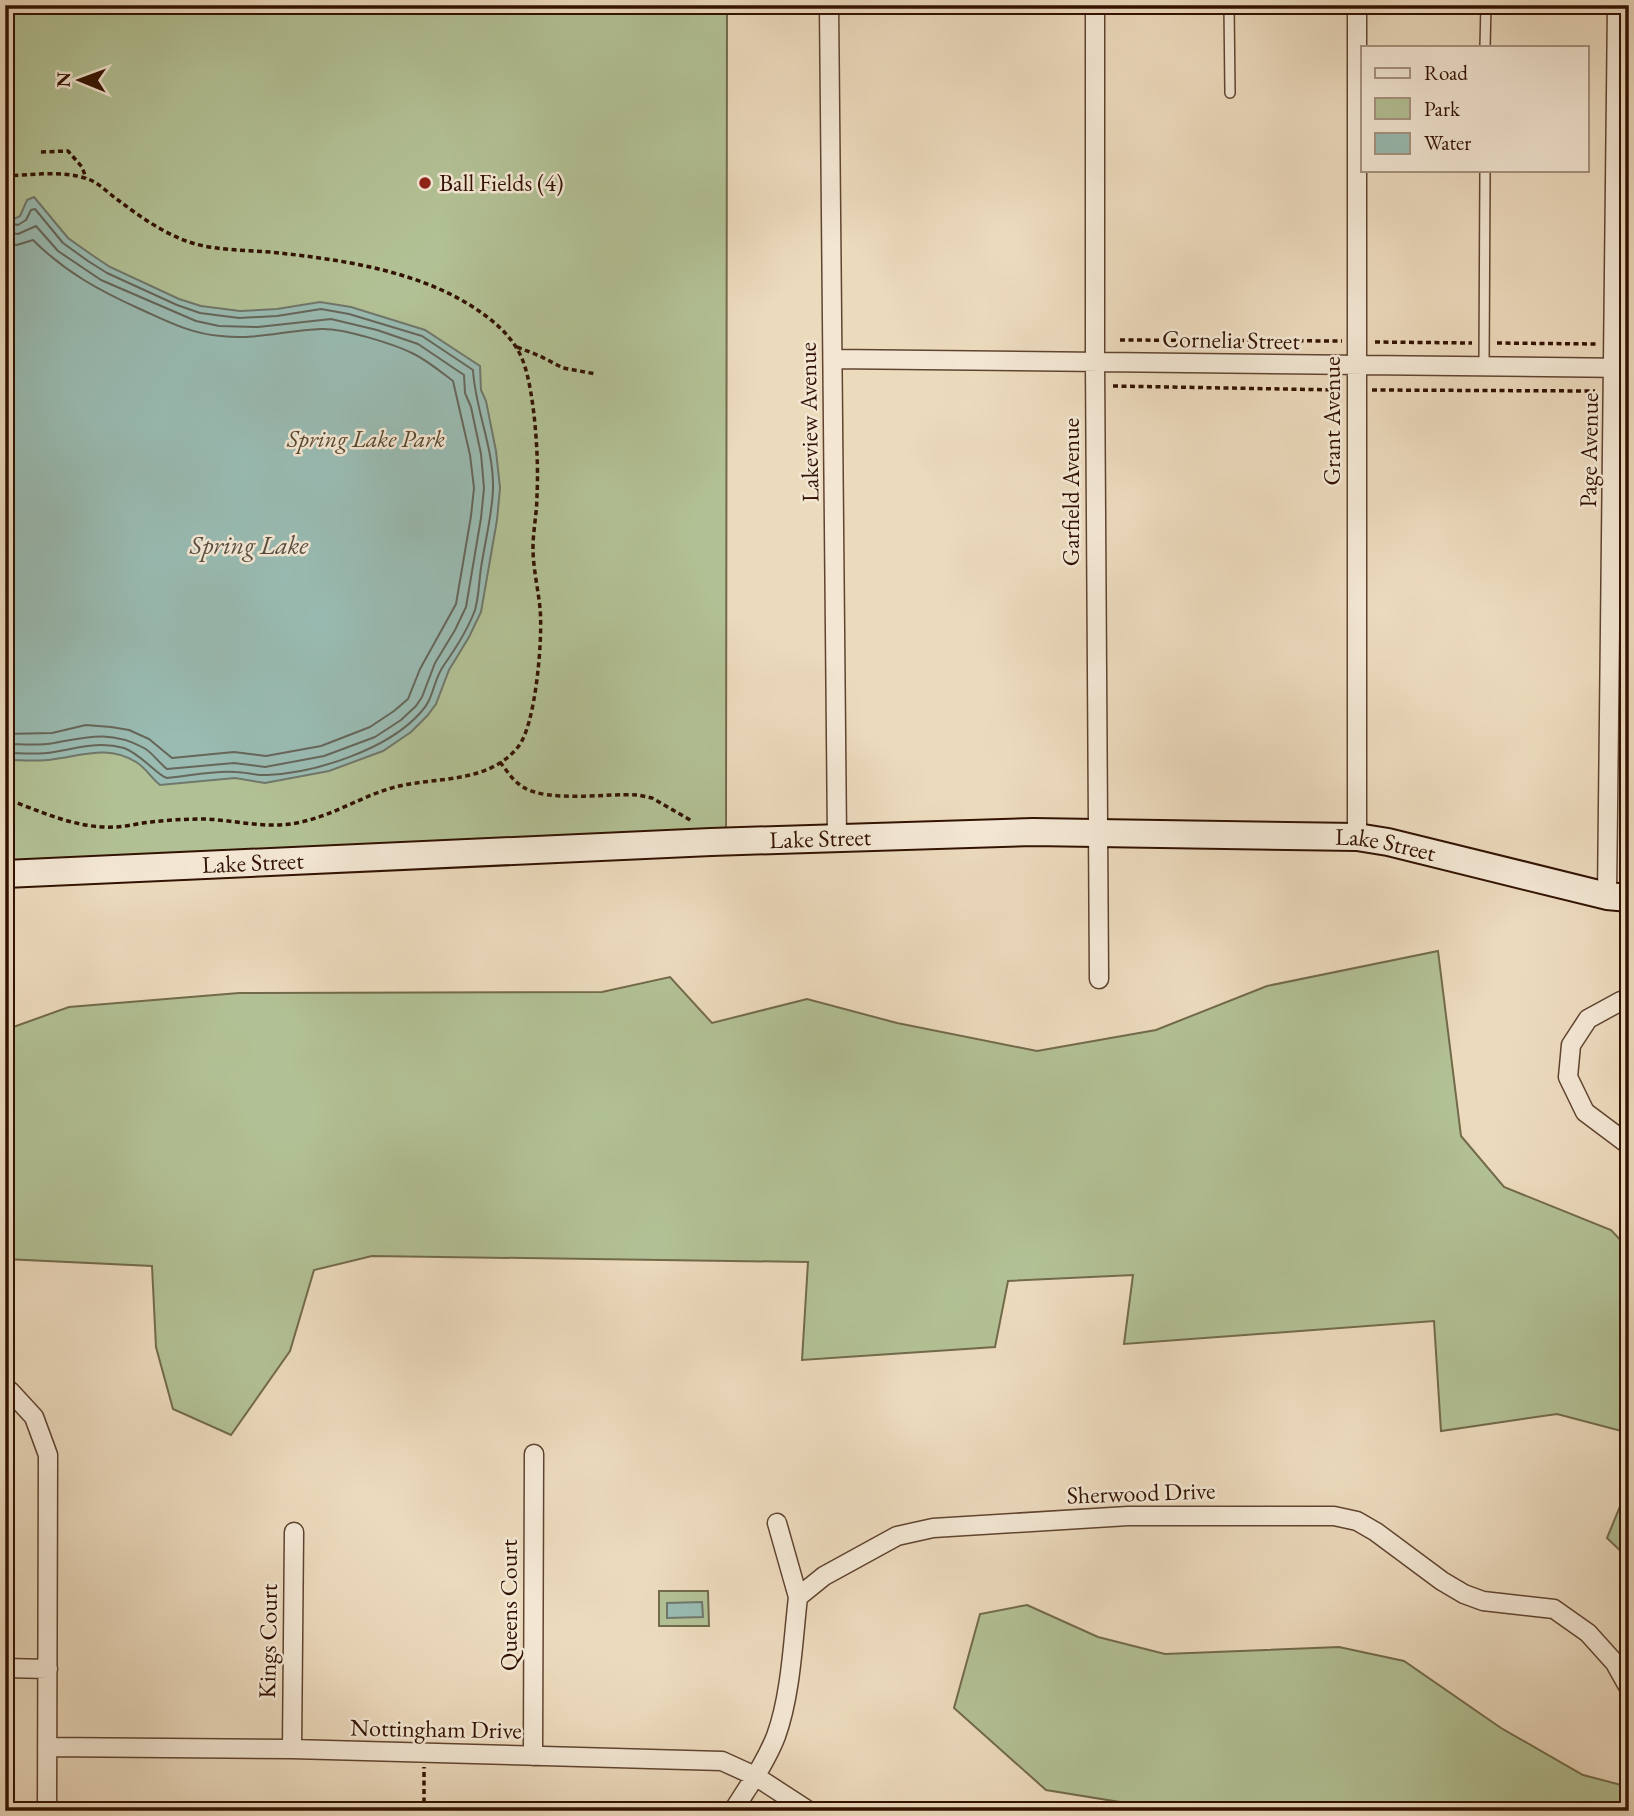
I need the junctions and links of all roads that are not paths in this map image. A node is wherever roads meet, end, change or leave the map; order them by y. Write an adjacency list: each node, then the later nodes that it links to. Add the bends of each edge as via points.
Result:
1 (829, 5): 10 (street, Lakeview Avenue)
2 (1095, 5): 11 (street, Garfield Avenue)
3 (1230, 5): 8 (lane)
4 (1357, 5): 12 (street, Grant Avenue)
5 (1486, 5): 7 (lane)
6 (1617, 5): 14 (street, Page Avenue)
7 (1485, 46)
8 (1230, 93)
9 (1485, 172): 13 (lane)
10 (832, 359): 11 (street, Cornelia Street); 17 (street, Lakeview Avenue)
11 (1095, 362): 12 (street, Cornelia Street); 15 (street, Garfield Avenue)
12 (1356, 366): 13 (street, Cornelia Street); 16 (street, Grant Avenue)
13 (1484, 367): 14 (street, Cornelia Street)
14 (1622, 368): 19 (street, Page Avenue, via 1614,391)
15 (1097, 832): 16 (street, Lake Street); 17 (street, Lake Street); 20 (street, Garfield Avenue)
16 (1357, 837): 19 (street, Lake Street)
17 (837, 839): 18 (street, Lake Street)
18 (5, 874)
19 (1618, 897)
20 (1099, 979)
21 (1629, 1001): 22 (street, via 1588,1019 1570,1045 1568,1077 1585,1112)
22 (1629, 1145)
23 (5, 1391): 29 (street, via 34,1417 48,1455)
24 (534, 1454): 33 (street, Queens Court)
25 (777, 1523): 27 (street)
26 (294, 1532): 32 (street, Kings Court)
27 (798, 1597): 30 (street, Sherwood Drive, via 824,1576 897,1536 933,1528 1128,1516 1334,1516 1357,1521 1376,1532 1464,1594 1483,1601 1554,1609 1588,1633 1615,1663); 34 (street, via 786,1694 776,1735)
28 (5, 1668): 29 (street)
29 (48, 1669): 31 (street)
30 (1629, 1688)
31 (47, 1747): 32 (street, Nottingham Drive); 35 (street)
32 (292, 1749): 33 (street, Nottingham Drive)
33 (533, 1756): 34 (street, Nottingham Drive, via 722,1761)
34 (755, 1776): 36 (street); 37 (street, Nottingham Drive)
35 (47, 1811)
36 (733, 1811)
37 (809, 1811)

